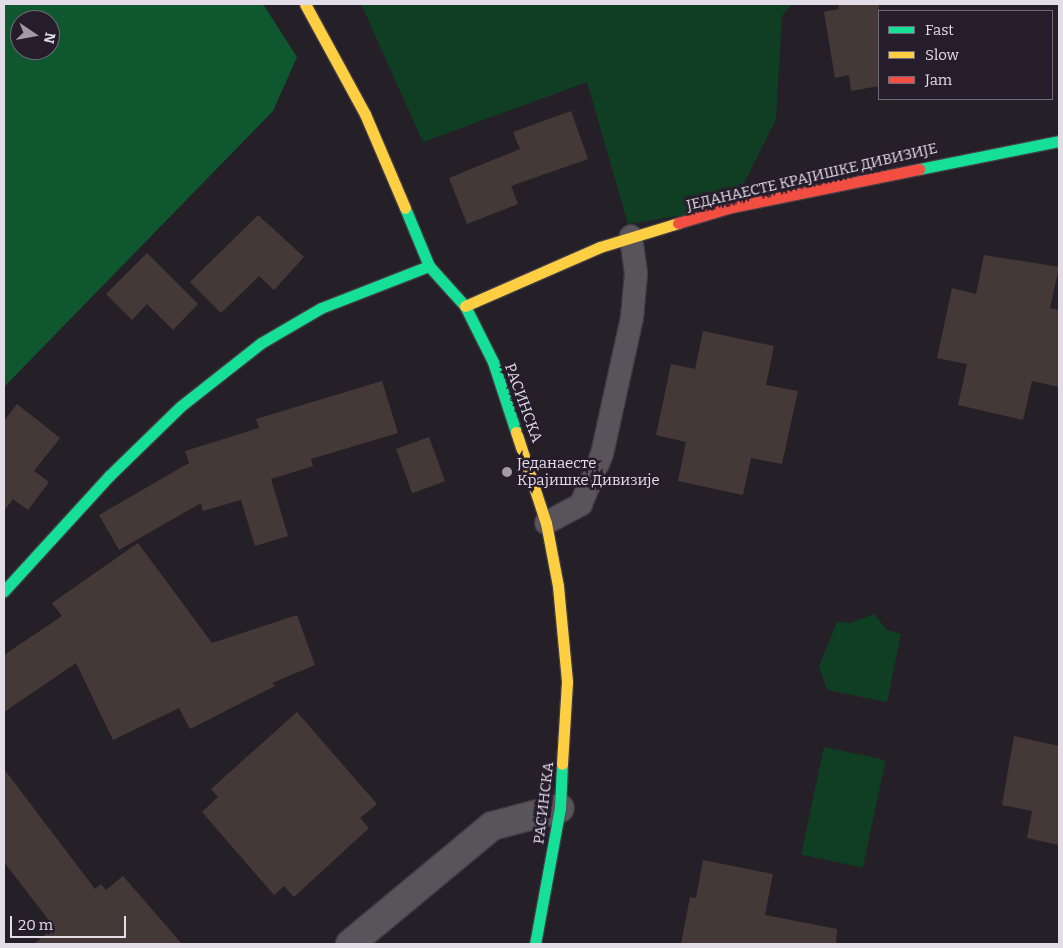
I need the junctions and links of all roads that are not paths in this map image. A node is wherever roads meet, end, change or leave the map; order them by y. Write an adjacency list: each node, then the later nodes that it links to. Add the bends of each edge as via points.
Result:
1 (305, 4): 4 (street, РАСИНСКА, via 365,114)
2 (1059, 141): 3 (street, ЈЕДАНАЕСТЕ КРАЈИШКЕ ДИВИЗИЈЕ, via 751,203)
3 (631, 236): 5 (street, ЈЕДАНАЕСТЕ КРАЈИШКЕ ДИВИЗИЈЕ); 6 (lane, via 636,273 632,318 602,454 581,504)
4 (429, 266): 5 (street, РАСИНСКА); 7 (street, via 321,308 261,342 180,406 109,476)
5 (465, 306): 6 (street, РАСИНСКА, via 517,426)
6 (546, 523): 8 (street, РАСИНСКА, via 558,586 567,682)
7 (4, 591)
8 (560, 808): 9 (street, via 492,826); 10 (street, РАСИНСКА)
9 (350, 944)
10 (535, 944)

